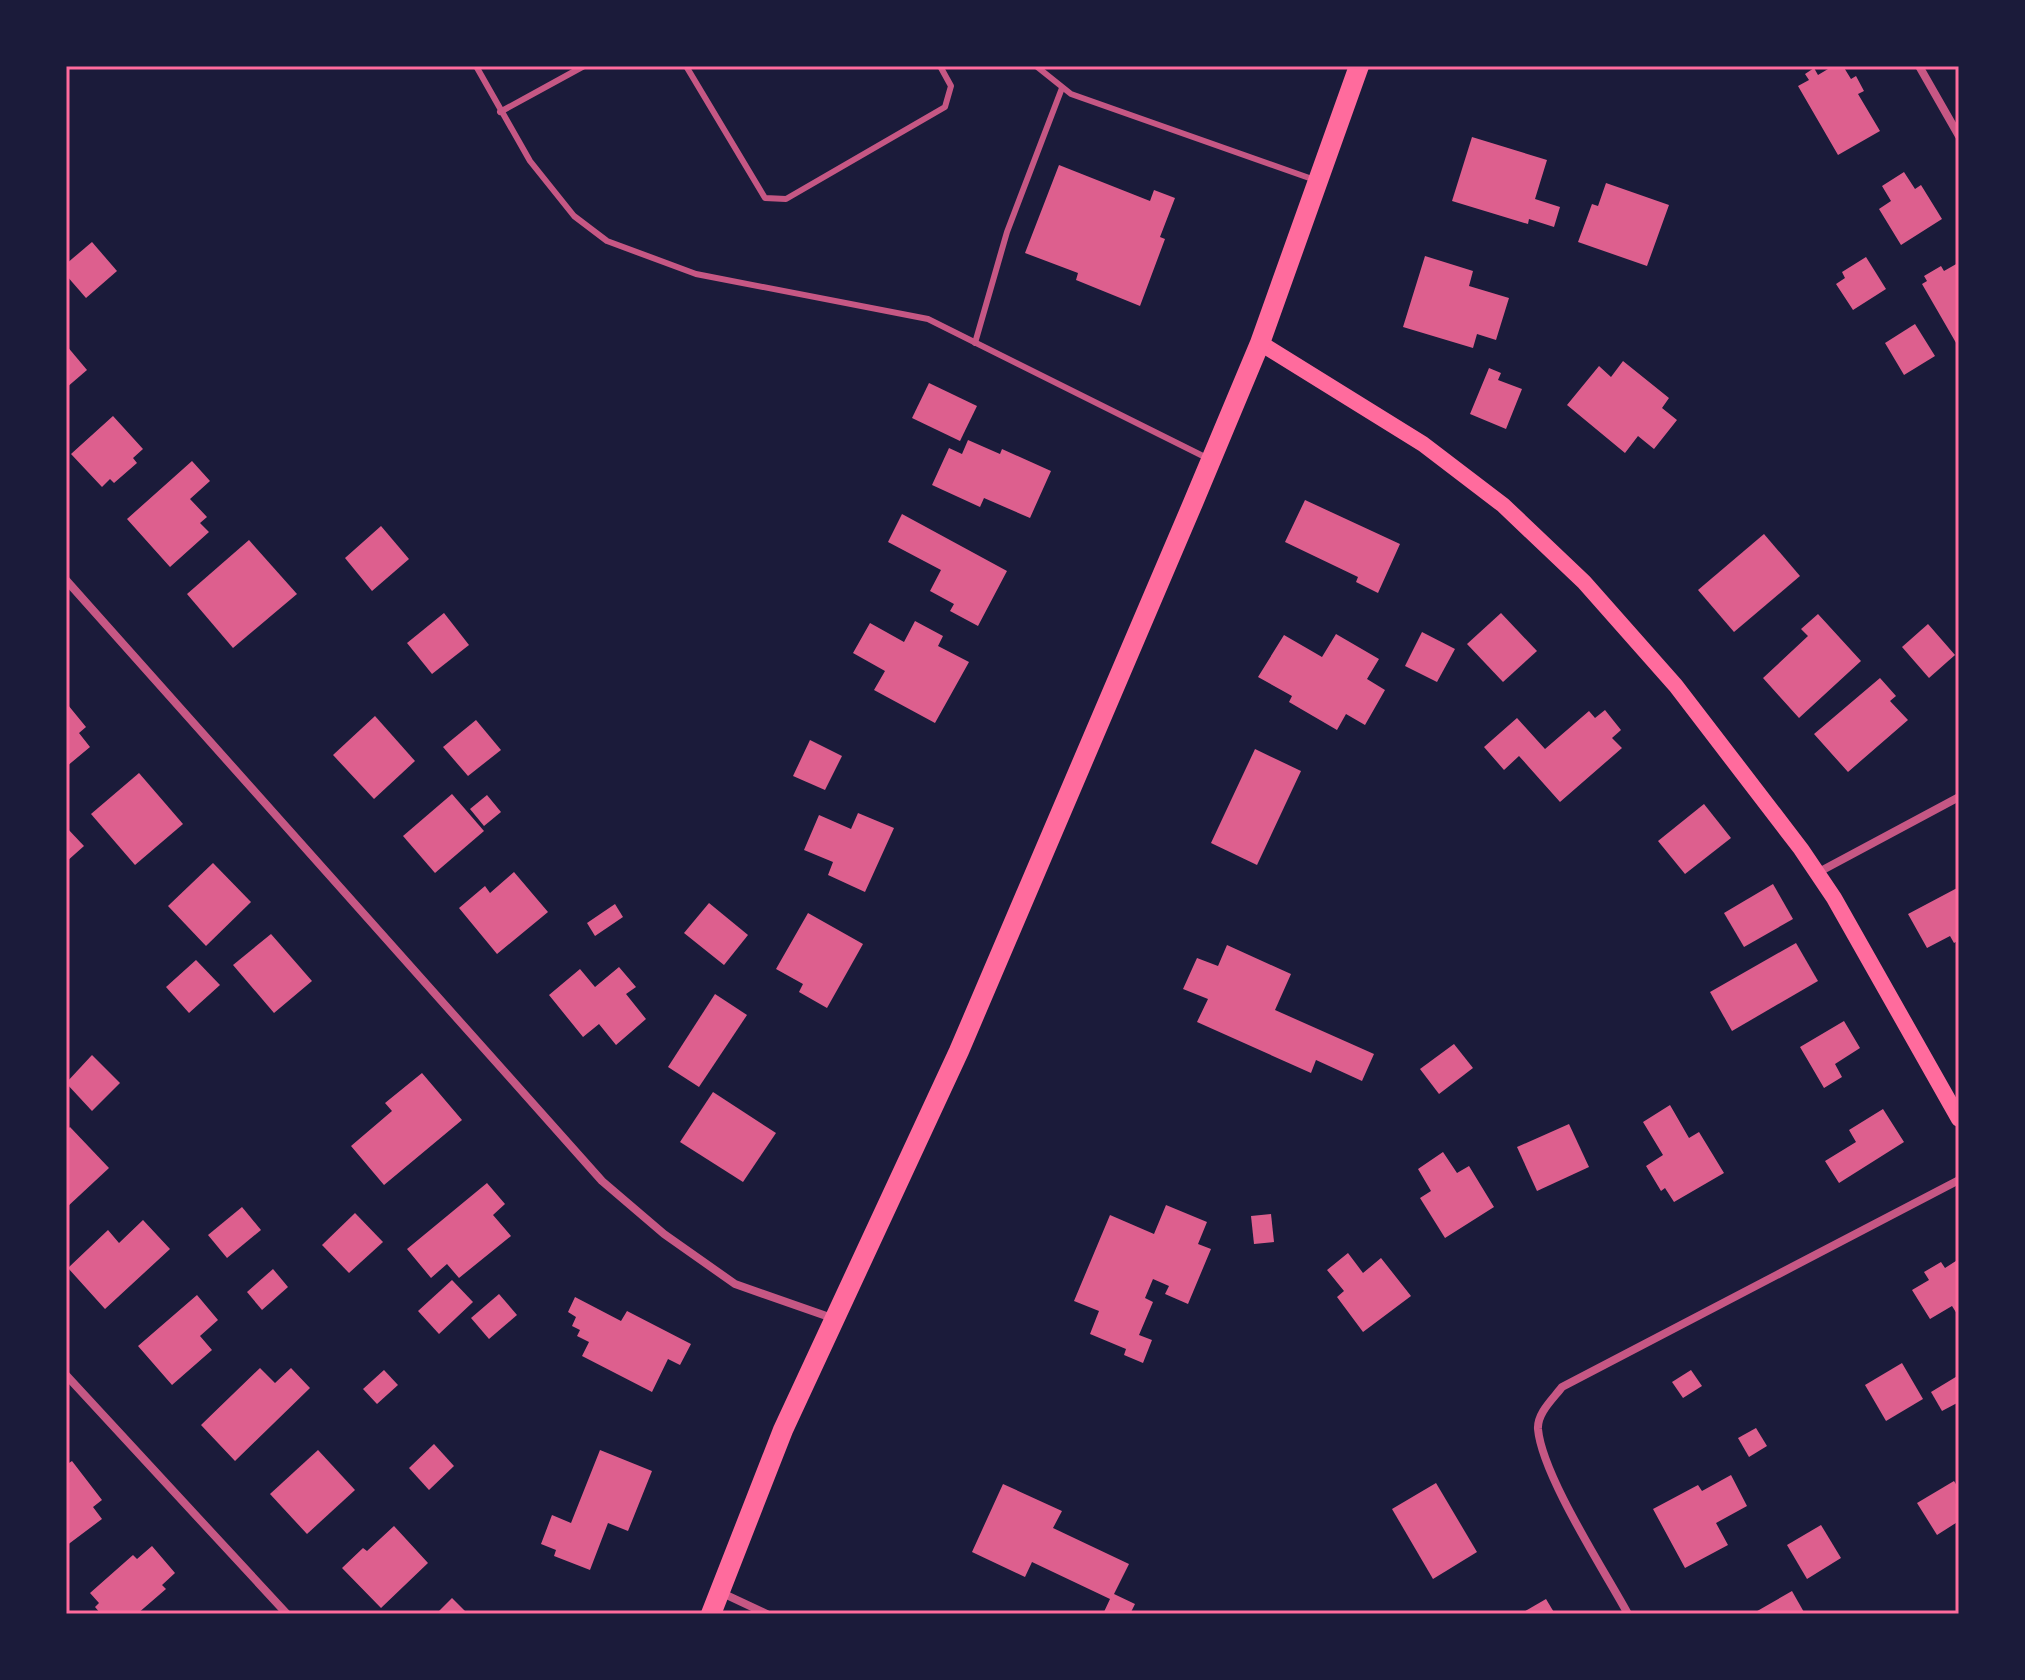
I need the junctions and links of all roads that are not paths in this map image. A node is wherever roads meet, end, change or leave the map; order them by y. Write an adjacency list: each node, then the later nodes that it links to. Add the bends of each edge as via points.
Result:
1 (476, 66): 9 (lane)
2 (584, 66): 9 (lane)
3 (686, 66): 4 (lane, via 765,198 786,199 945,107 951,86)
4 (940, 66)
5 (1036, 66): 8 (lane)
6 (1359, 66): 11 (main road)
7 (1919, 66): 10 (street)
8 (1062, 88): 11 (lane); 12 (lane, via 1007,232)
9 (500, 112): 12 (lane, via 574,216 607,241 696,274 928,319)
10 (1959, 136)
11 (1317, 181): 13 (main road)
12 (975, 343): 14 (lane)
13 (1260, 343): 14 (main road); 17 (main road, via 1423,444 1503,505 1584,582 1676,686)
14 (1211, 460): 20 (main road, via 959,1051)
15 (66, 580): 20 (street, via 602,1181 735,1284)
16 (1959, 797): 17 (street)
17 (1817, 873): 18 (main road)
18 (1959, 1119)
19 (1959, 1180): 26 (street, via 1562,1387 1538,1429 1551,1474)
20 (835, 1319): 22 (main road, via 783,1430)
21 (66, 1375): 23 (street)
22 (720, 1592): 24 (main road); 25 (street)
23 (287, 1614)
24 (711, 1614)
25 (767, 1614)
26 (1628, 1614)

